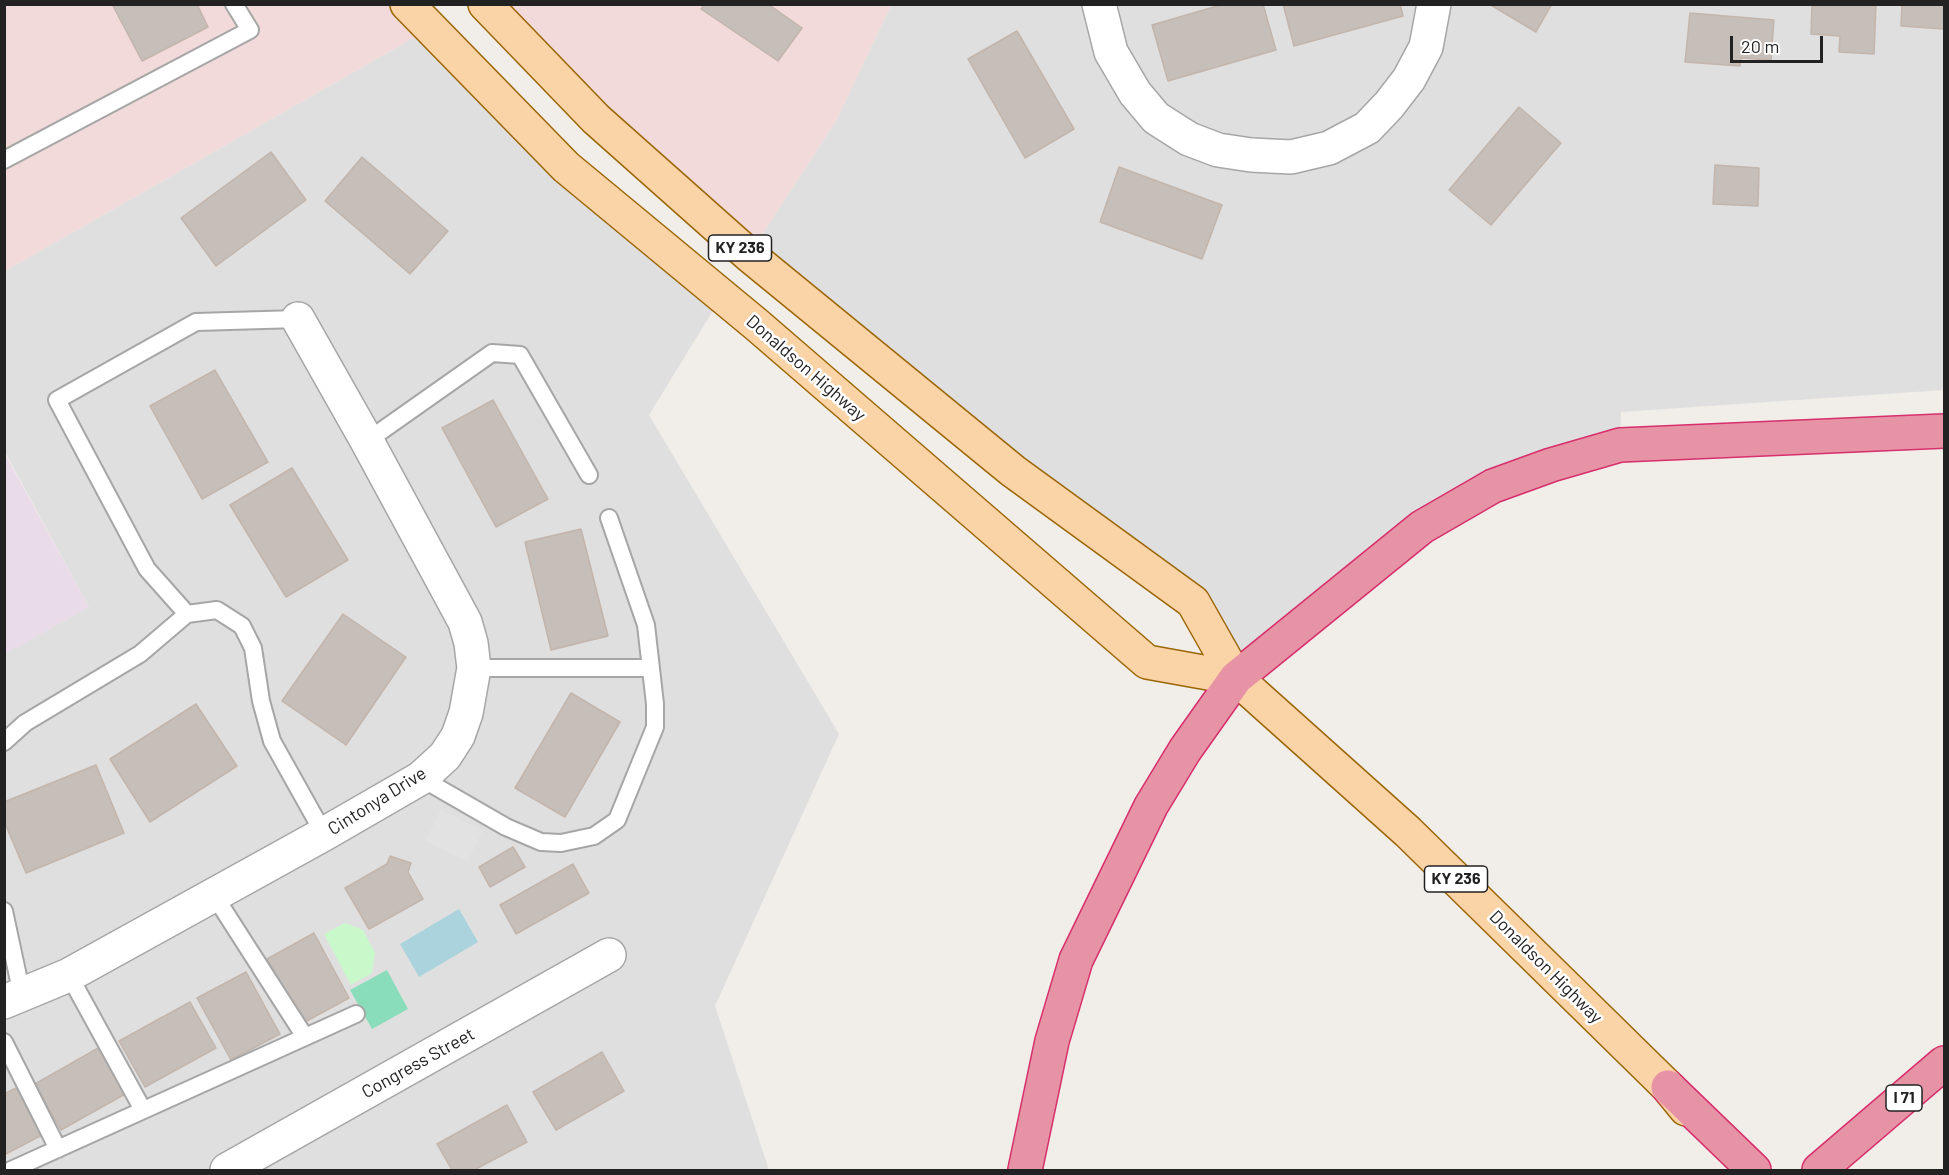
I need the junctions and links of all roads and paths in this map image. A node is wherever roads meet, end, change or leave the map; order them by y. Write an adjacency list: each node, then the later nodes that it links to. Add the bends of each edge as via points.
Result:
1 (234, 4): 6 (lane, via 250,30)
2 (407, 4): 15 (main road, Donaldson Highway / KY 236, via 566,167 757,325 1147,663)
3 (485, 4): 15 (main road, Donaldson Highway / KY 236, via 596,118 749,255 1013,471 1193,602)
4 (1099, 4): 5 (street, via 1111,52 1135,93 1156,118 1189,139 1218,150 1291,157 1329,148 1367,128 1389,105 1426,47)
5 (1434, 4)
6 (4, 160)
7 (298, 319): 9 (street, Cintonya Drive); 12 (lane, via 196,322 57,400 147,569)
8 (1944, 431): 15 (highway, via 1620,445 1551,465 1493,486 1422,528)
9 (367, 441): 10 (lane, via 492,353 520,355); 13 (street, Cintonya Drive, via 465,622)
10 (589, 475)
11 (609, 518): 14 (lane, via 646,625)
12 (187, 614): 16 (lane, via 140,654 25,723); 18 (lane, via 217,610 242,626 253,648 272,741)
13 (474, 668): 14 (lane); 17 (street, Cintonya Drive, via 458,736 445,756)
14 (651, 668): 17 (lane, via 655,727 617,820 594,836 561,843 541,842 506,827)
15 (1236, 678): 28 (main road, Donaldson Highway / KY 236, via 1408,832); 33 (highway, via 1151,806 1076,960 1052,1041)
16 (4, 742)
17 (421, 778): 18 (street, Cintonya Drive)
18 (324, 834): 19 (street, Cintonya Drive)
19 (214, 895): 22 (street, Cintonya Drive); 25 (lane)
20 (4, 911): 23 (lane)
21 (609, 955): 32 (street, Congress Street)
22 (69, 975): 23 (street, Cintonya Drive); 29 (lane)
23 (13, 999)
24 (356, 1014): 25 (lane)
25 (305, 1036): 29 (lane)
26 (4, 1042): 30 (lane)
27 (1944, 1063): 36 (highway, I 71)
28 (1668, 1088): 34 (main road, Donaldson Highway / KY 236); 35 (highway)
29 (143, 1110): 30 (lane)
30 (58, 1149): 31 (lane)
31 (11, 1170)
32 (227, 1170)
33 (1025, 1170)
34 (1737, 1170)
35 (1754, 1170)
36 (1819, 1170)

